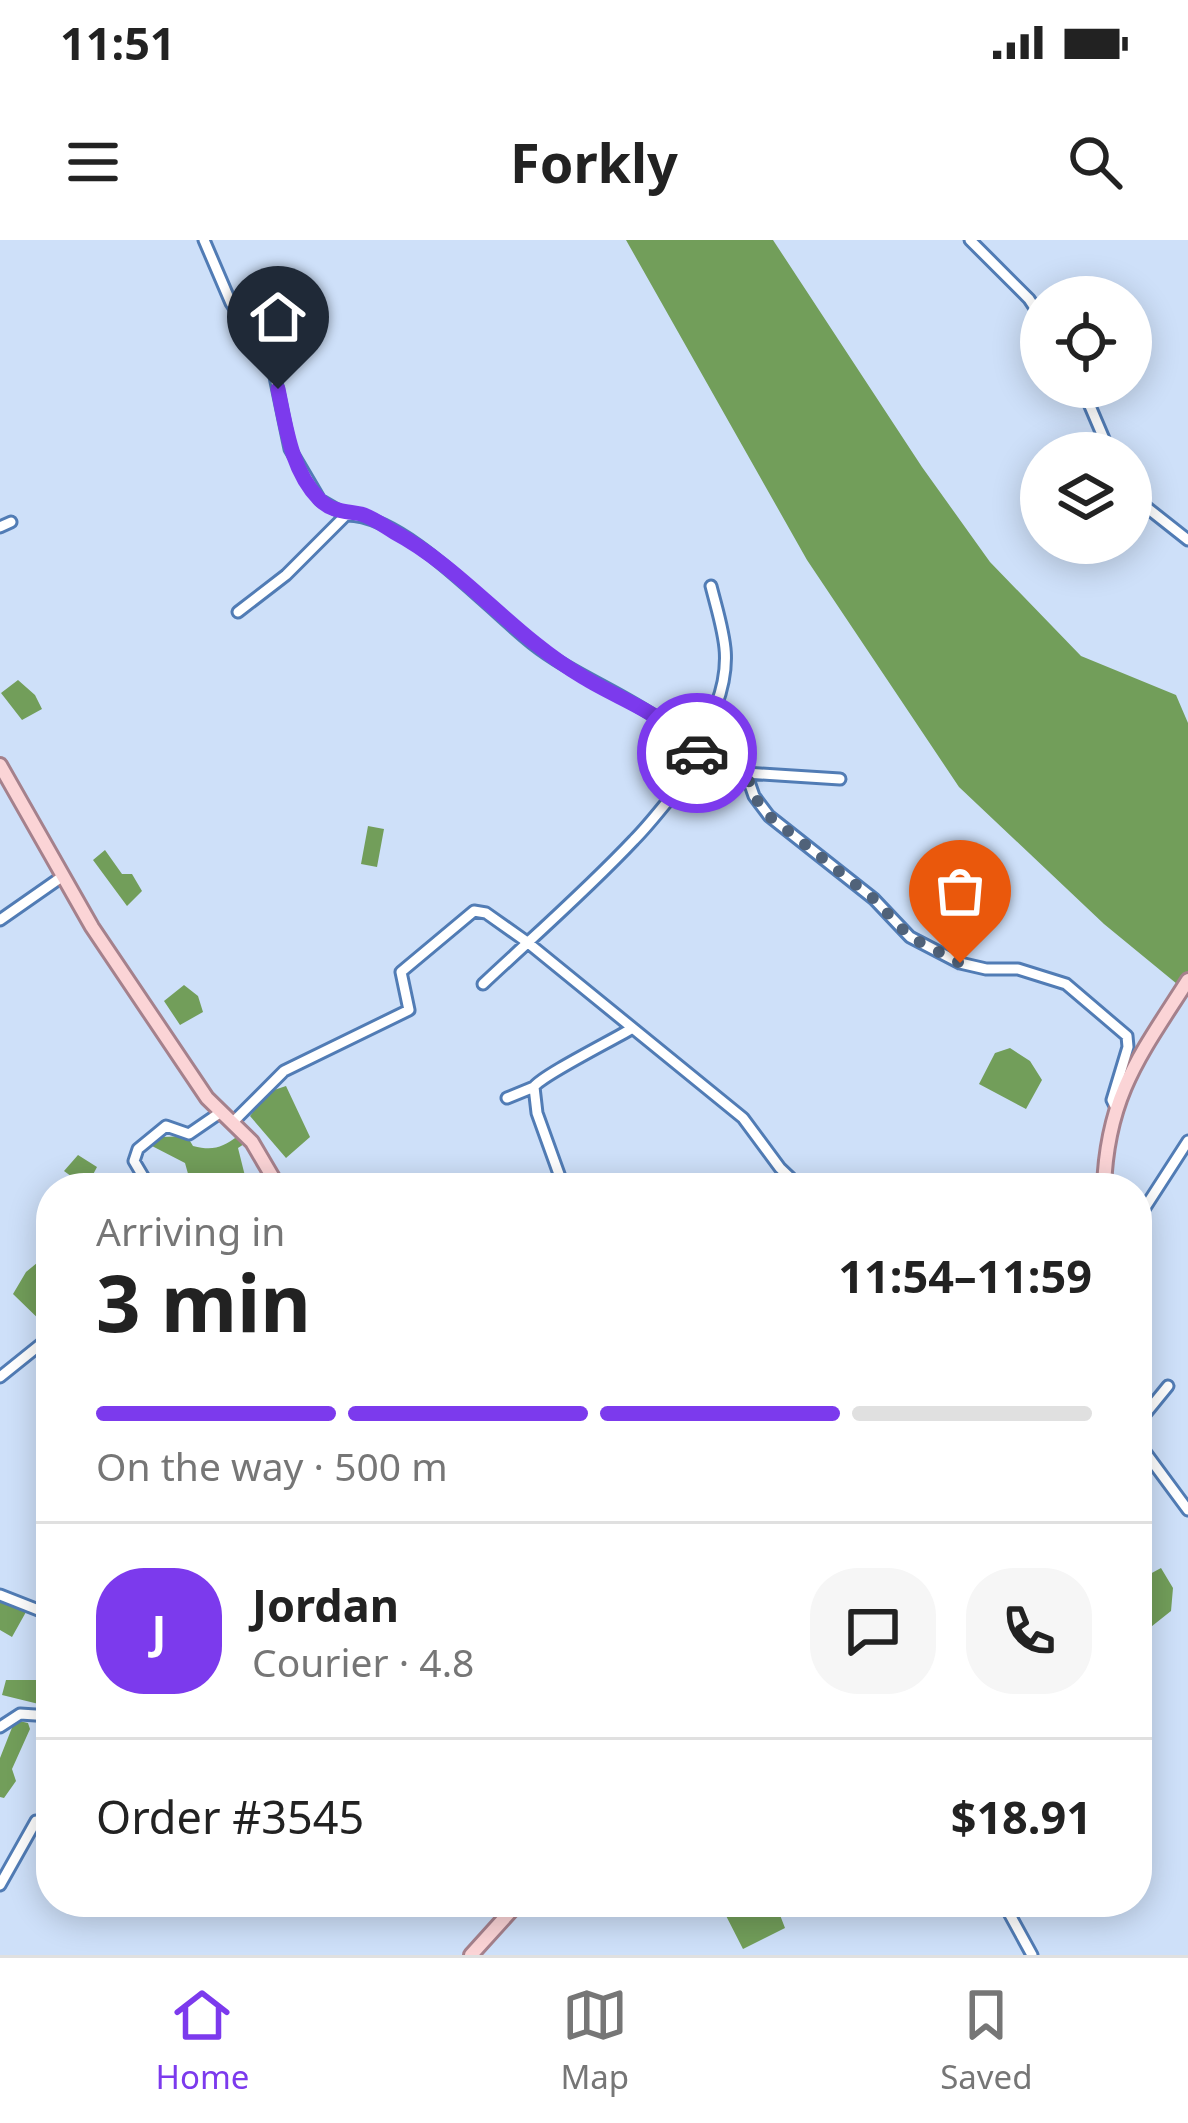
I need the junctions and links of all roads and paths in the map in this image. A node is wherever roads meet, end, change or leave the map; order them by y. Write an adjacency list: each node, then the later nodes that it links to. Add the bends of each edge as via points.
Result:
1 (204, 240): 5 (street, via 231,303 273,367 290,449 320,500)
2 (970, 240): 3 (street)
3 (1020, 294)
4 (1152, 512): 8 (street)
5 (346, 514): 10 (street); 11 (street, via 363,514 424,548 534,645)
6 (11, 522): 7 (street)
7 (0, 527)
8 (1188, 540)
9 (711, 586): 11 (street, via 728,676)
10 (238, 612)
11 (693, 747): 12 (street)
12 (704, 763): 14 (street); 18 (street)
13 (0, 765): 16 (main road)
14 (746, 773): 15 (street); 24 (street, via 769,816 910,937 960,963 1066,984 1126,1036 1112,1100)
15 (841, 779)
16 (62, 876): 17 (street); 25 (main road)
17 (0, 920)
18 (527, 942): 20 (street); 21 (street); 26 (street, via 486,913 462,918 401,972 409,1010 284,1071)
19 (1188, 980): 24 (main road, via 1126,1076)
20 (483, 984)
21 (632, 1029): 22 (street); 31 (street, via 743,1118)
22 (534, 1087): 23 (street); 30 (street)
23 (507, 1098)
24 (1117, 1110): 32 (main road)
25 (221, 1112): 26 (main road); 28 (street, via 189,1133 166,1126 138,1149)
26 (234, 1121): 29 (main road)
27 (1188, 1141): 33 (street)
28 (141, 1173)
29 (270, 1173)
30 (559, 1173)
31 (785, 1173)
32 (1106, 1173)
33 (1152, 1197)
34 (36, 1348): 35 (street)
35 (0, 1377)
36 (1168, 1386): 37 (street)
37 (1152, 1406)
38 (1152, 1461): 39 (street)
39 (1188, 1510)
40 (0, 1595): 41 (street)
41 (36, 1609)
42 (36, 1715): 43 (street, via 20,1714)
43 (0, 1727)
44 (36, 1822): 45 (street)
45 (0, 1886)
46 (505, 1917): 48 (main road)
47 (1011, 1917): 49 (street)
48 (471, 1955)
49 (1032, 1955)

